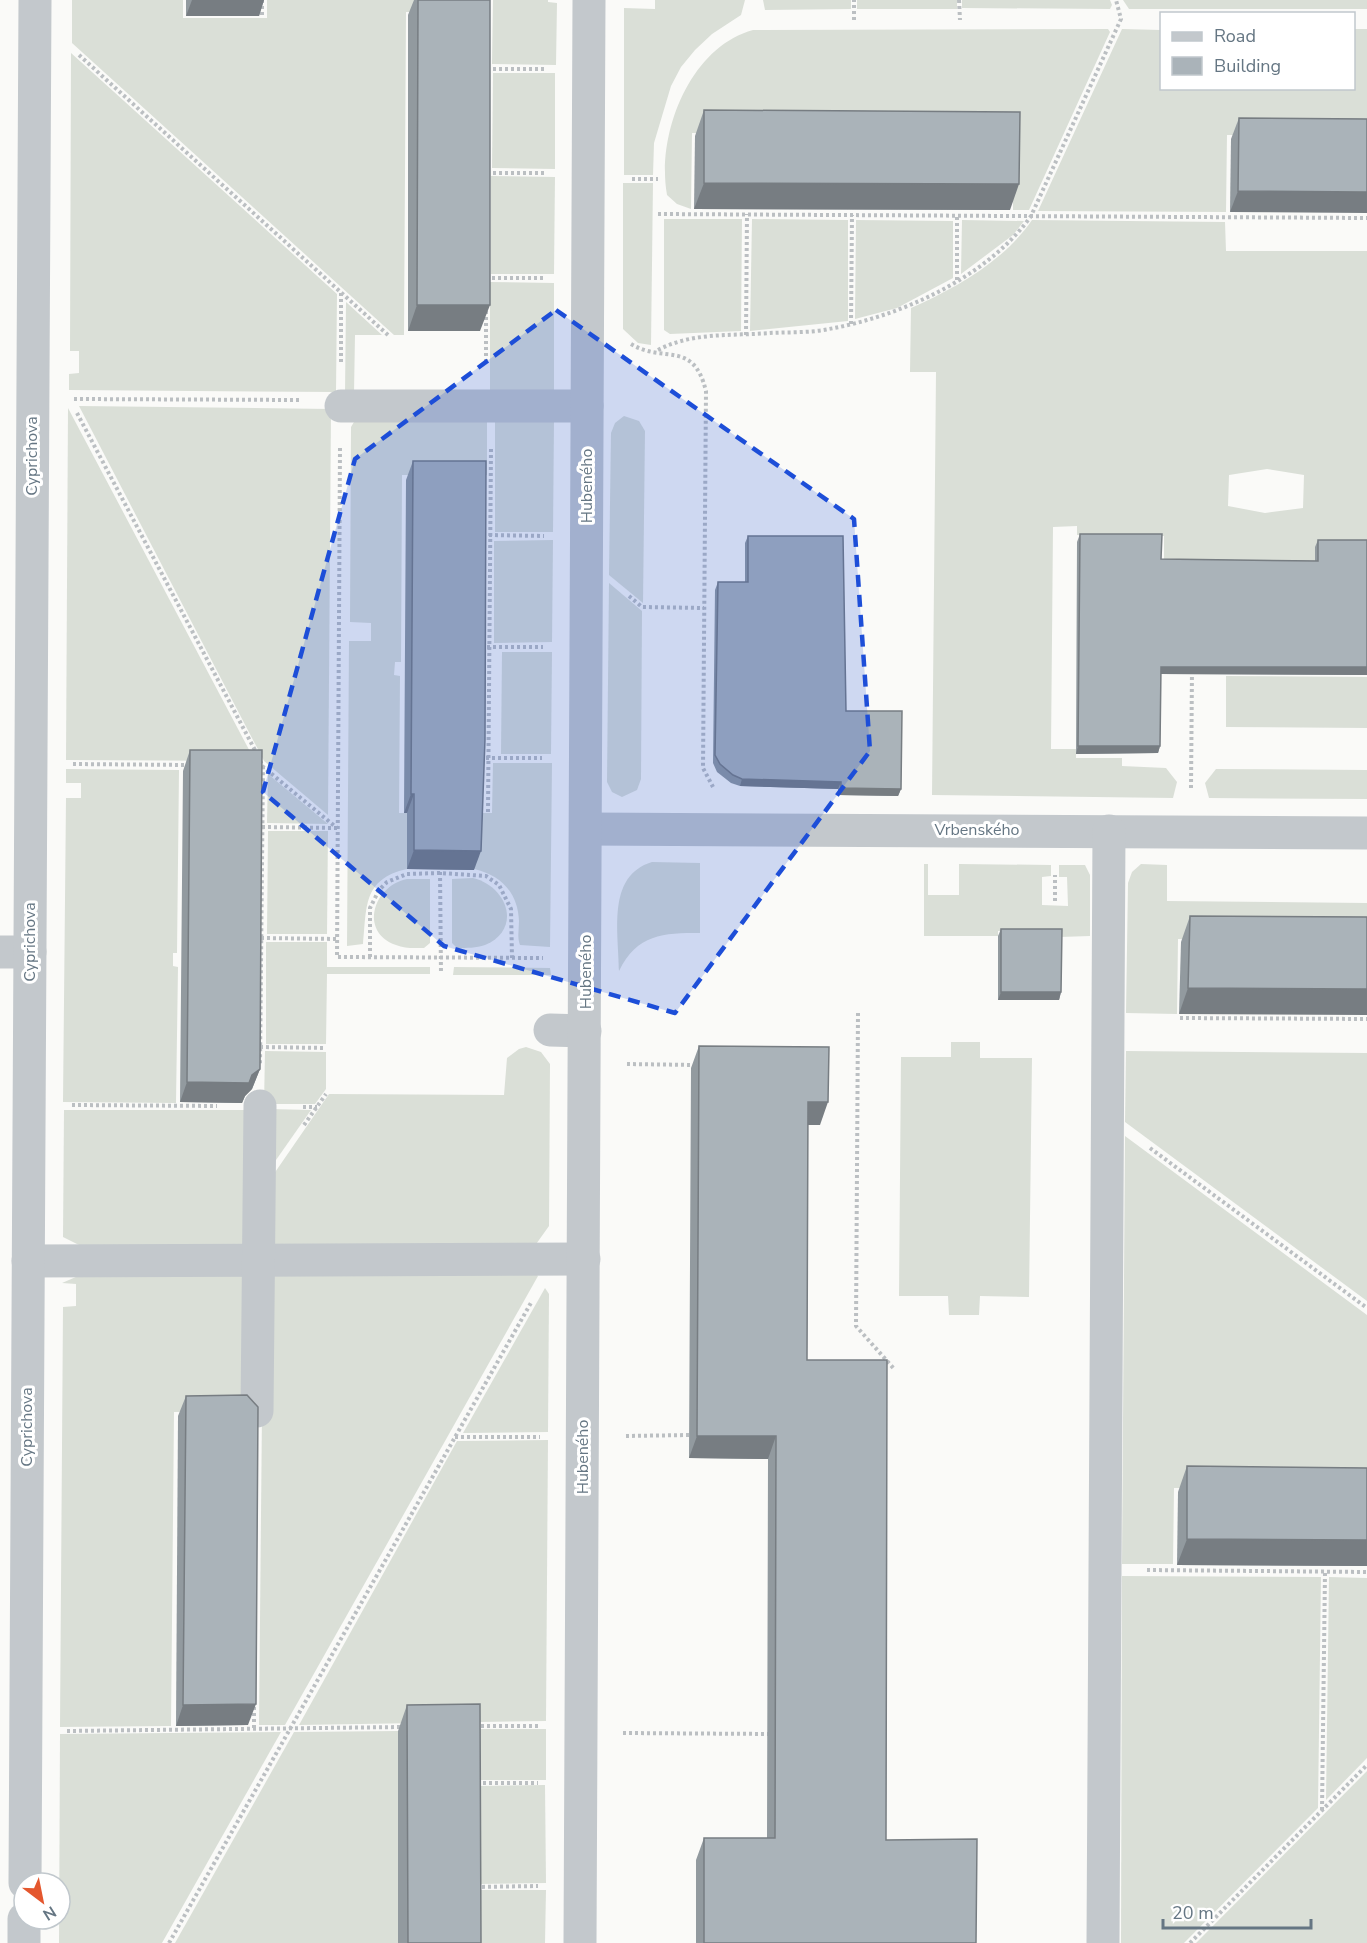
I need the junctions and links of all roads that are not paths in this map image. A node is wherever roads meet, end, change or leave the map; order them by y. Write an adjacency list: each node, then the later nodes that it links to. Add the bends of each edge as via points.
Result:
1 (35, 0): 8 (street, Cyprichova)
2 (589, 0): 4 (street, Hubeného)
3 (340, 404): 4 (street)
4 (587, 406): 5 (street, Hubeného)
5 (587, 829): 6 (street, Vrbenského); 10 (street, Hubeného)
6 (1109, 831): 7 (street, Vrbenského); 19 (street)
7 (1367, 833)
8 (15, 952): 14 (street, Cyprichova)
9 (550, 1030): 10 (street)
10 (585, 1031): 13 (street, Hubeného)
11 (260, 1106): 12 (street)
12 (258, 1260): 13 (street); 14 (street); 15 (street)
13 (569, 1260): 18 (street, Hubeného)
14 (28, 1261): 16 (street, Cyprichova)
15 (257, 1411)
16 (13, 1573): 17 (street, Cyprichova)
17 (25, 1871)
18 (580, 1943)
19 (1102, 1943)

